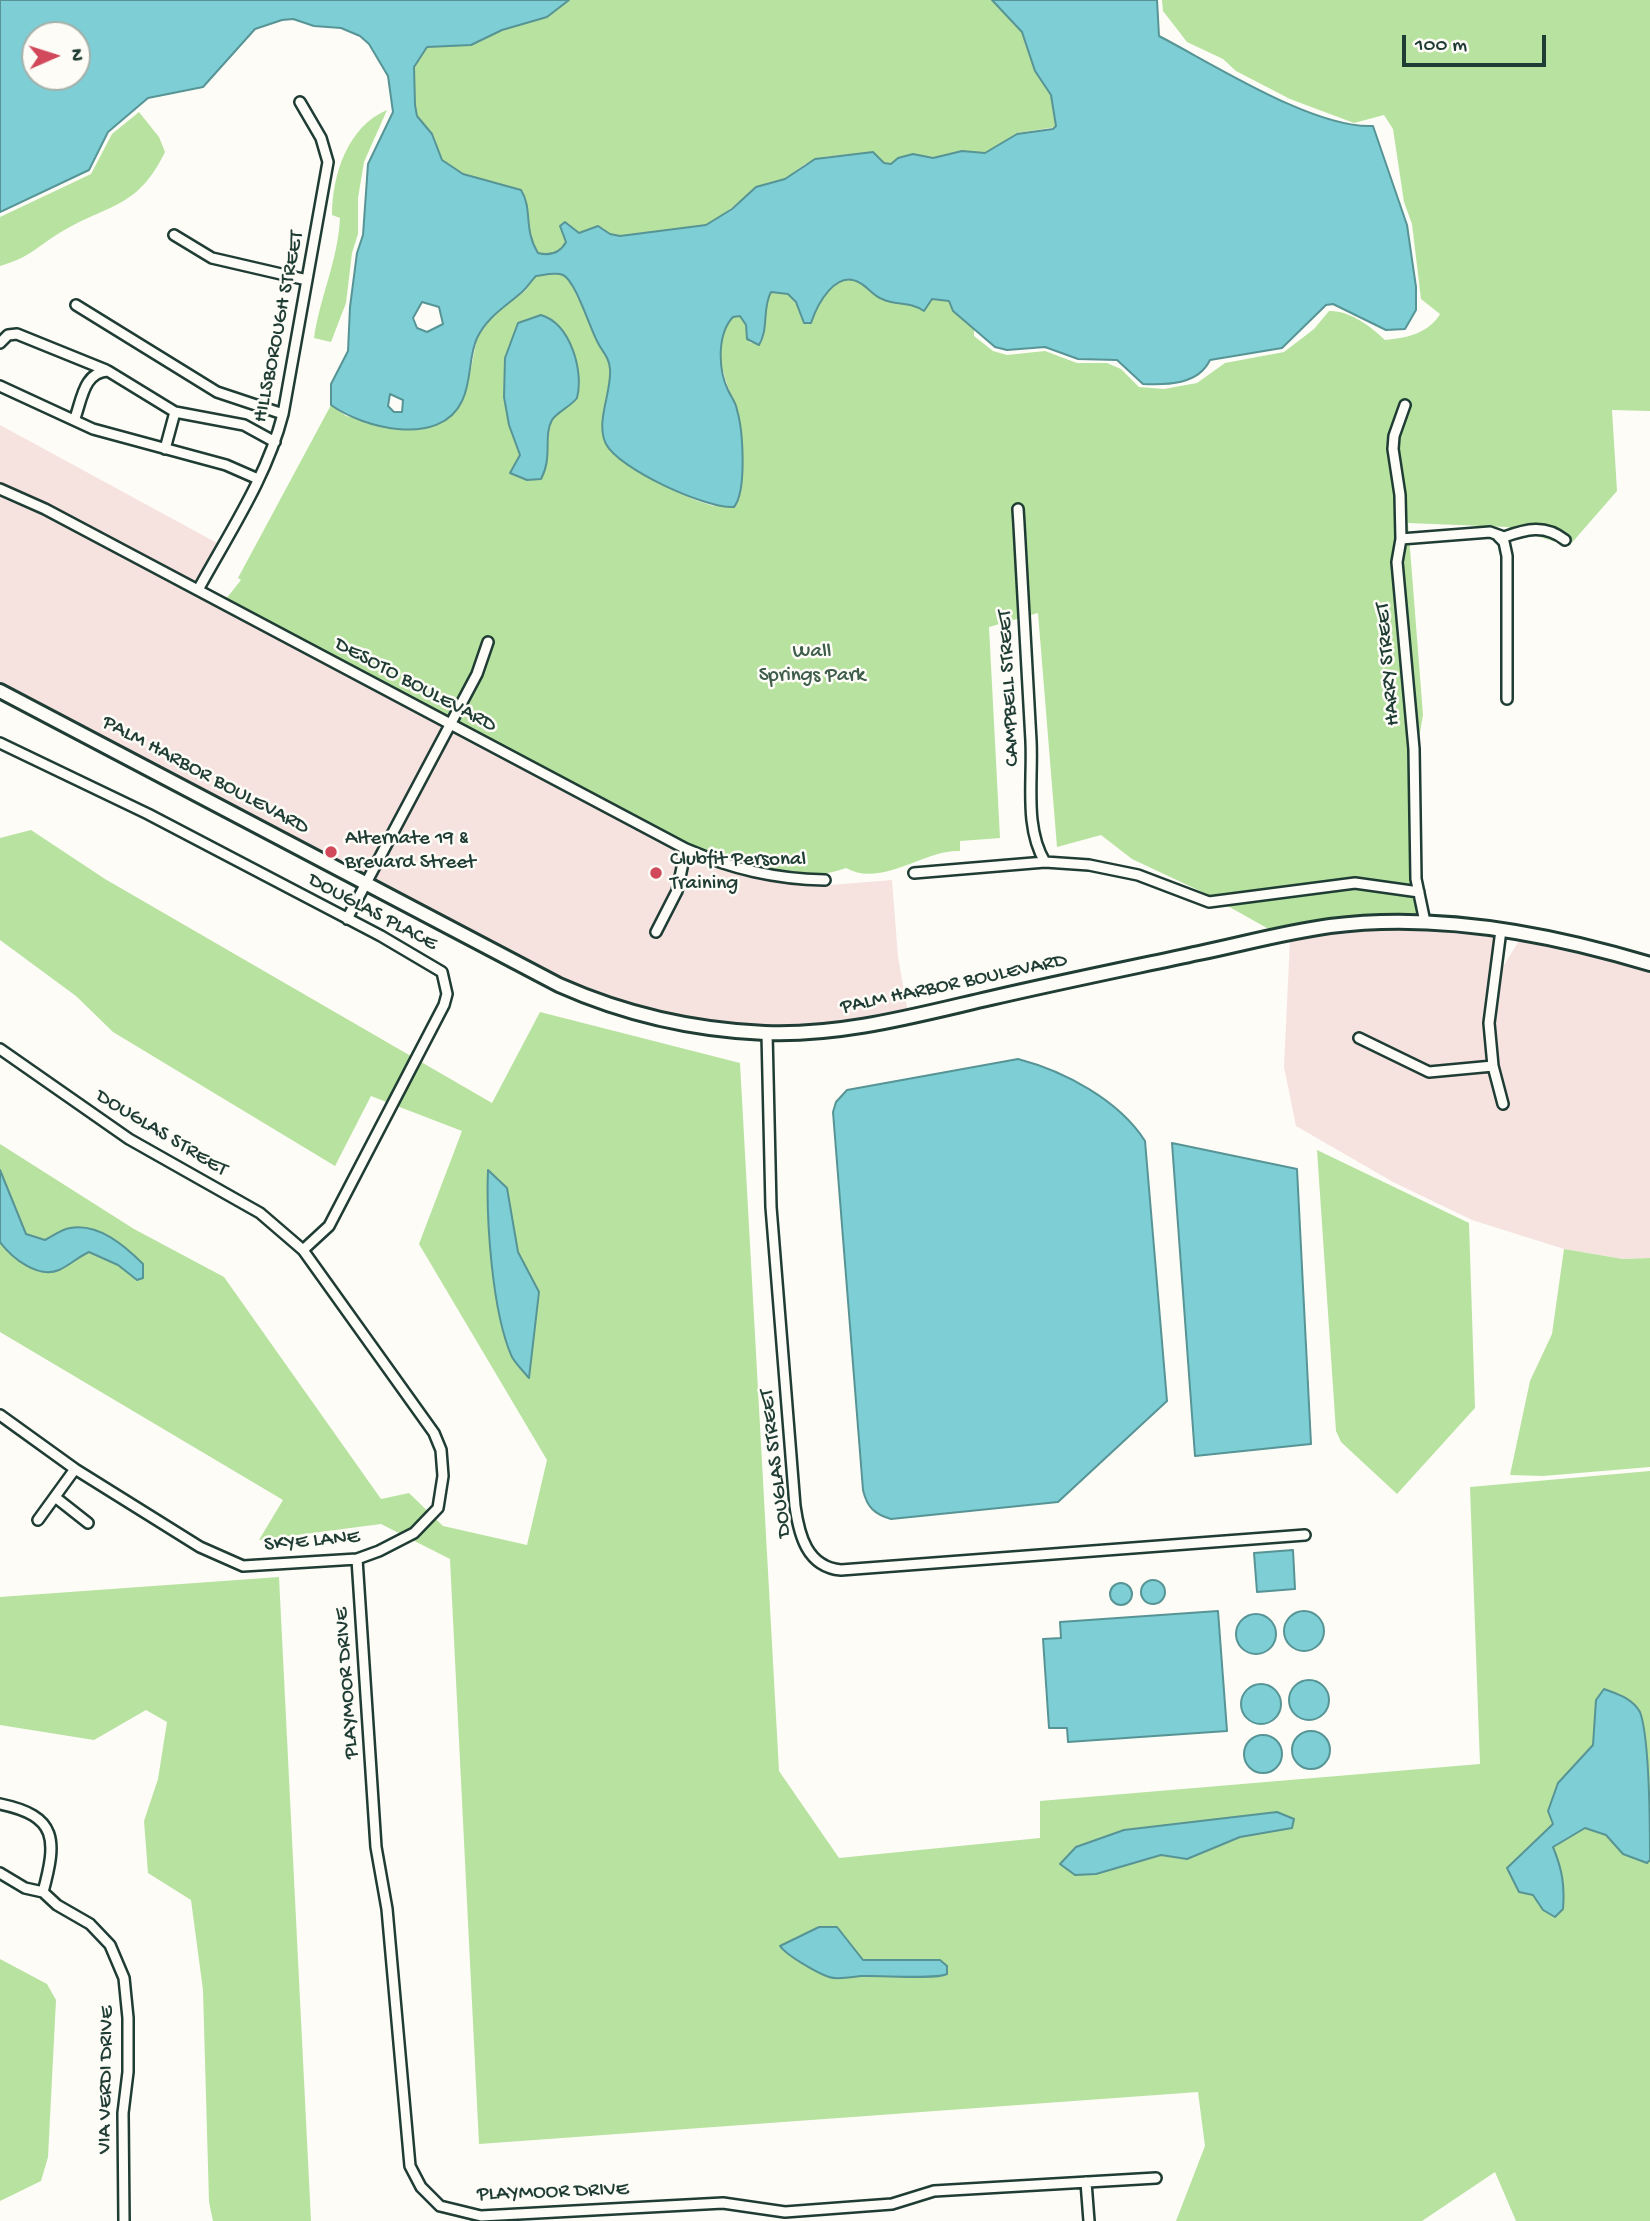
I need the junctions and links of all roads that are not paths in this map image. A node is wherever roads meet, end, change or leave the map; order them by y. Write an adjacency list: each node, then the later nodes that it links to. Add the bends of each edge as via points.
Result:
1 (300, 102): 3 (street, HILLSBOROUGH STREET, via 321,138 328,162)
2 (174, 234): 3 (street, via 212,258)
3 (307, 280): 10 (street, HILLSBOROUGH STREET)
4 (76, 305): 10 (street, via 217,392)
5 (0, 343): 6 (street, via 8,335 18,334)
6 (108, 371): 9 (street); 11 (street, via 90,377)
7 (0, 386): 11 (street, via 40,407)
8 (1405, 405): 18 (street, HARRY STREET, via 1393,449 1400,484)
9 (175, 411): 12 (street, via 244,425); 13 (street)
10 (283, 414): 12 (street, HILLSBOROUGH STREET)
11 (75, 418): 13 (street, via 93,429)
12 (275, 442): 14 (street, HILLSBOROUGH STREET)
13 (165, 449): 14 (street)
14 (258, 479): 20 (street, HILLSBOROUGH STREET)
15 (0, 489): 20 (street, DESOTO BOULEVARD)
16 (1018, 509): 27 (street, CAMPBELL STREET, via 1033,831)
17 (1498, 536): 18 (street, via 1490,531); 19 (street, via 1539,529 1551,530); 23 (street, via 1507,556)
18 (1401, 539): 31 (street, HARRY STREET, via 1396,562 1414,749)
19 (1565, 540)
20 (198, 590): 24 (street, DESOTO BOULEVARD)
21 (488, 642): 24 (street, via 477,674)
22 (0, 691): 30 (main road, PALM HARBOR BOULEVARD)
23 (1507, 699)
24 (449, 723): 26 (street, DESOTO BOULEVARD); 30 (street)
25 (0, 743): 32 (street, DOUGLAS PLACE, via 148,814)
26 (687, 849): 29 (street, DESOTO BOULEVARD, via 724,866 764,876); 35 (street, via 677,891)
27 (1045, 862): 28 (street); 31 (street, via 1116,869 1209,902 1355,883)
28 (914, 873)
29 (825, 880)
30 (366, 882): 32 (street); 37 (main road, PALM HARBOR BOULEVARD, via 587,997 672,1021)
31 (1419, 892): 33 (street, HARRY STREET)
32 (347, 919): 42 (street, DOUGLAS PLACE, via 435,966 442,972 447,994 329,1226)
33 (1425, 922): 34 (main road, PALM HARBOR BOULEVARD); 37 (main road, PALM HARBOR BOULEVARD, via 1317,929 884,1022)
34 (1501, 930): 36 (main road, PALM HARBOR BOULEVARD); 40 (street, via 1489,1023)
35 (656, 932)
36 (1650, 964)
37 (767, 1033): 48 (street, DOUGLAS STREET, via 771,1207 795,1506 806,1548 820,1564 841,1570)
38 (1359, 1038): 40 (street, via 1429,1072)
39 (0, 1049): 42 (street, DOUGLAS STREET, via 129,1139 260,1213)
40 (1493, 1066): 41 (street)
41 (1503, 1104)
42 (303, 1250): 49 (street, SKYE LANE, via 434,1433 441,1450 438,1508 414,1533)
43 (0, 1415): 44 (street, SKYE LANE)
44 (75, 1469): 45 (street); 49 (street, SKYE LANE, via 200,1547 243,1566)
45 (55, 1497): 46 (street); 47 (street)
46 (38, 1520)
47 (88, 1522)
48 (1305, 1535)
49 (357, 1559): 54 (street, PLAYMOOR DRIVE, via 376,1847 387,1909 410,2166 421,2187 440,2206 481,2216 723,2203 785,2212 892,2204 934,2191)
50 (0, 1804): 52 (street, via 39,1817 51,1832)
51 (0, 1873): 52 (street, VIA VERDI DRIVE, via 25,1888)
52 (43, 1892): 55 (street, VIA VERDI DRIVE, via 90,1924 110,1945 124,1978 128,2032)
53 (1156, 2178): 54 (street, PLAYMOOR DRIVE)
54 (1086, 2182): 56 (street)
55 (124, 2221)
56 (1089, 2221)

